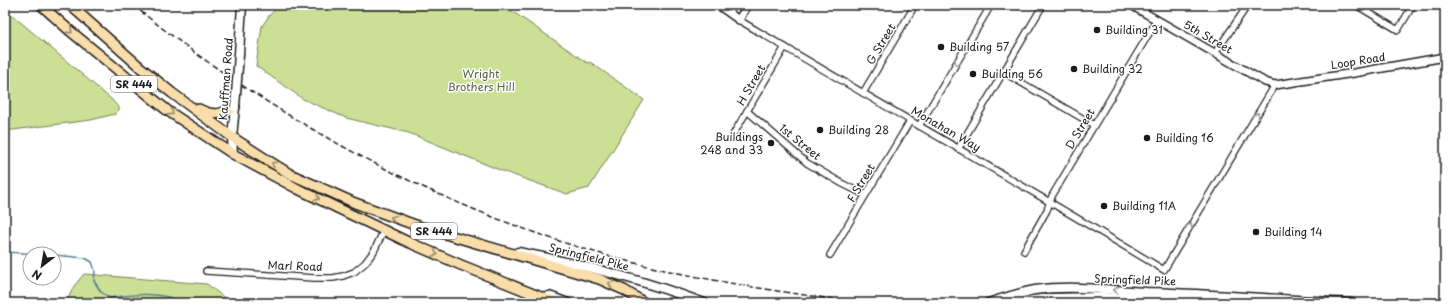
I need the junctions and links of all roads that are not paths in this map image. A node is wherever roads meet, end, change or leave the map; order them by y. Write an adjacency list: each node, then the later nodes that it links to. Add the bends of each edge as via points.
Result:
1 (41, 5): 30 (highway, SR 444, one-way to 30, via 168,111)
2 (70, 5): 16 (highway, SR 444)
3 (242, 5): 22 (main road, Kauffman Road, bridge)
4 (718, 5): 13 (street, Monahan Way)
5 (748, 5): 13 (street)
6 (915, 5): 21 (street, G Street)
7 (991, 5): 26 (street, one-way to 26)
8 (1043, 5): 19 (street)
9 (1131, 5): 14 (street, 5th Street)
10 (1248, 5): 17 (street)
11 (1356, 5): 12 (street, via 1398,30)
12 (1413, 5)
13 (739, 20): 15 (street, Monahan Way)
14 (1157, 20): 17 (street, 5th Street); 25 (street, D Street)
15 (785, 47): 21 (street, Monahan Way); 23 (street, H Street)
16 (123, 52): 22 (highway, via 207,113 220,114); 28 (highway, SR 444, via 172,94)
17 (1215, 53): 20 (street, 5th Street, via 1265,82)
18 (1445, 57): 20 (street, Loop Road)
19 (1003, 72): 25 (street); 29 (street)
20 (1275, 85): 32 (street, Monahan Way, one-way to 20, via 1164,270)
21 (863, 93): 24 (street, Monahan Way)
22 (235, 107): 28 (main road, Kauffman Road)
23 (747, 111): 27 (street, H Street); 31 (street, 1st Street, via 806,163)
24 (910, 121): 26 (street, Monahan Way); 31 (street, F Street)
25 (1094, 125): 32 (street, D Street)
26 (919, 126): 29 (street, Monahan Way)
27 (734, 133)
28 (232, 137): 30 (main road, Kauffman Road); 34 (highway, SR 444, one-way to 28, via 354,203 290,174)
29 (958, 149): 32 (street, Monahan Way)
30 (233, 154): 33 (highway, SR 444, one-way to 33, via 298,189)
31 (865, 195): 36 (street, F Street)
32 (1050, 202): 35 (street, D Street)
33 (384, 230): 37 (street, Marl Road, via 365,263 358,270 344,276 333,278); 38 (highway, SR 444, one-way to 38, via 447,260)
34 (466, 240): 42 (highway, SR 444, one-way to 34, via 599,279); 43 (main road, Springfield Pike, via 591,267)
35 (1024, 251)
36 (830, 255)
37 (206, 271)
38 (477, 271): 40 (highway, SR 444); 41 (main road)
39 (1284, 300): 44 (main road, Springfield Pike, one-way to 44, via 1055,288 1019,293); 47 (main road, Springfield Pike); 48 (main road, Springfield Pike)
40 (556, 303)
41 (568, 303)
42 (645, 303)
43 (704, 303)
44 (988, 303)
45 (1009, 303): 46 (main road, Springfield Pike, via 1049,298 1103,297)
46 (1241, 303)
47 (1268, 303)
48 (1352, 303)

